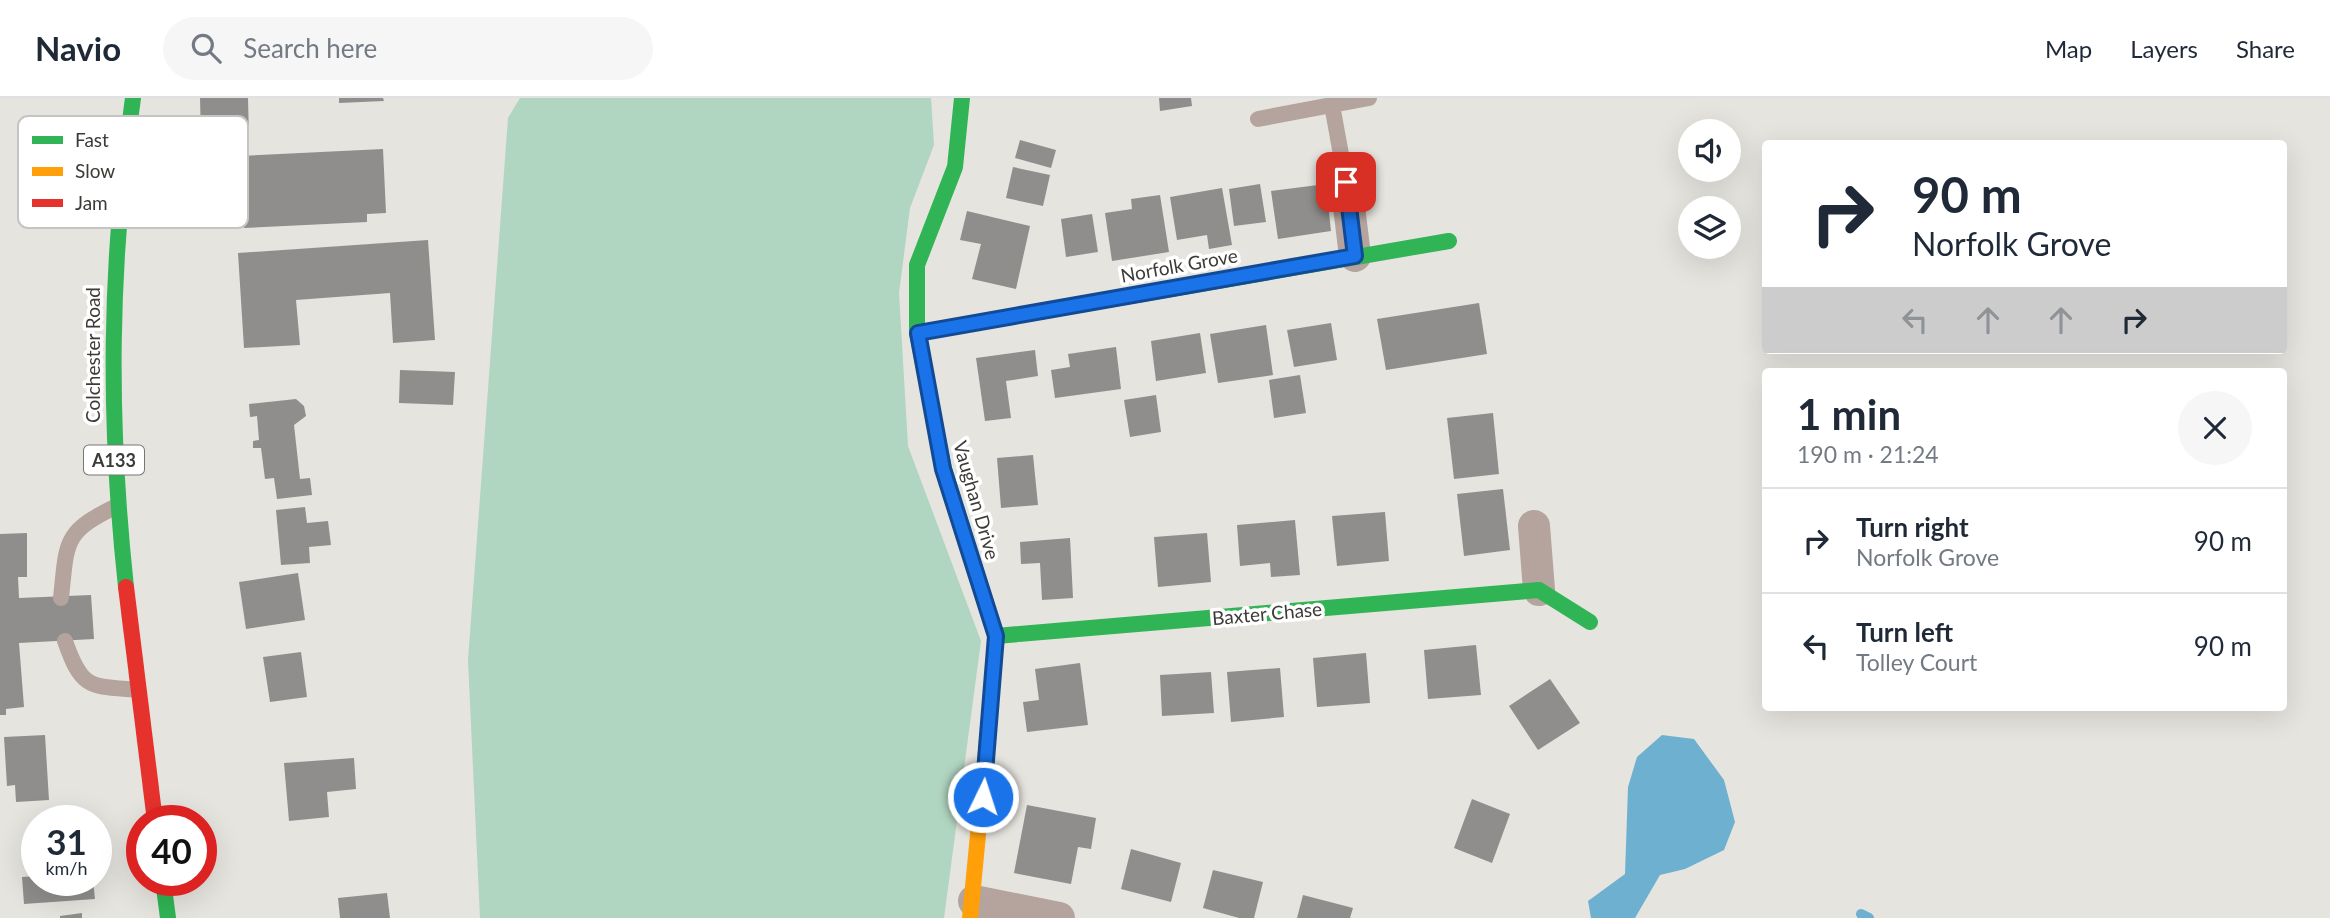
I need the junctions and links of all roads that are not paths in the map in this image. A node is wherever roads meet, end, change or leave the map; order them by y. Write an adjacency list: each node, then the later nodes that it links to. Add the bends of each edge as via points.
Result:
1 (133, 98): 5 (street, Colchester Road / A133)
2 (962, 98): 11 (street, Vaughan Drive, via 955,167 917,265)
3 (1370, 98): 4 (lane)
4 (1332, 105): 6 (lane); 7 (lane)
5 (130, 116)
6 (1258, 119)
7 (1346, 182): 10 (street)
8 (116, 228): 12 (street, Colchester Road / A133, via 112,296)
9 (1449, 241): 10 (street, Norfolk Grove)
10 (1355, 256): 11 (street, Norfolk Grove)
11 (918, 333): 17 (street, Vaughan Drive, via 943,469)
12 (117, 506): 15 (lane, via 86,521 73,535); 19 (street, Colchester Road / A133)
13 (1534, 526): 14 (street)
14 (1539, 590): 16 (street); 17 (street, Baxter Chase)
15 (61, 598)
16 (1590, 622)
17 (996, 636): 22 (street, Vaughan Drive)
18 (65, 641): 19 (lane, via 74,669 85,680 96,687)
19 (138, 690): 20 (street, Colchester Road / A133)
20 (153, 805)
21 (165, 896): 23 (street)
22 (972, 909): 24 (street)
23 (168, 918)
24 (1059, 918)

